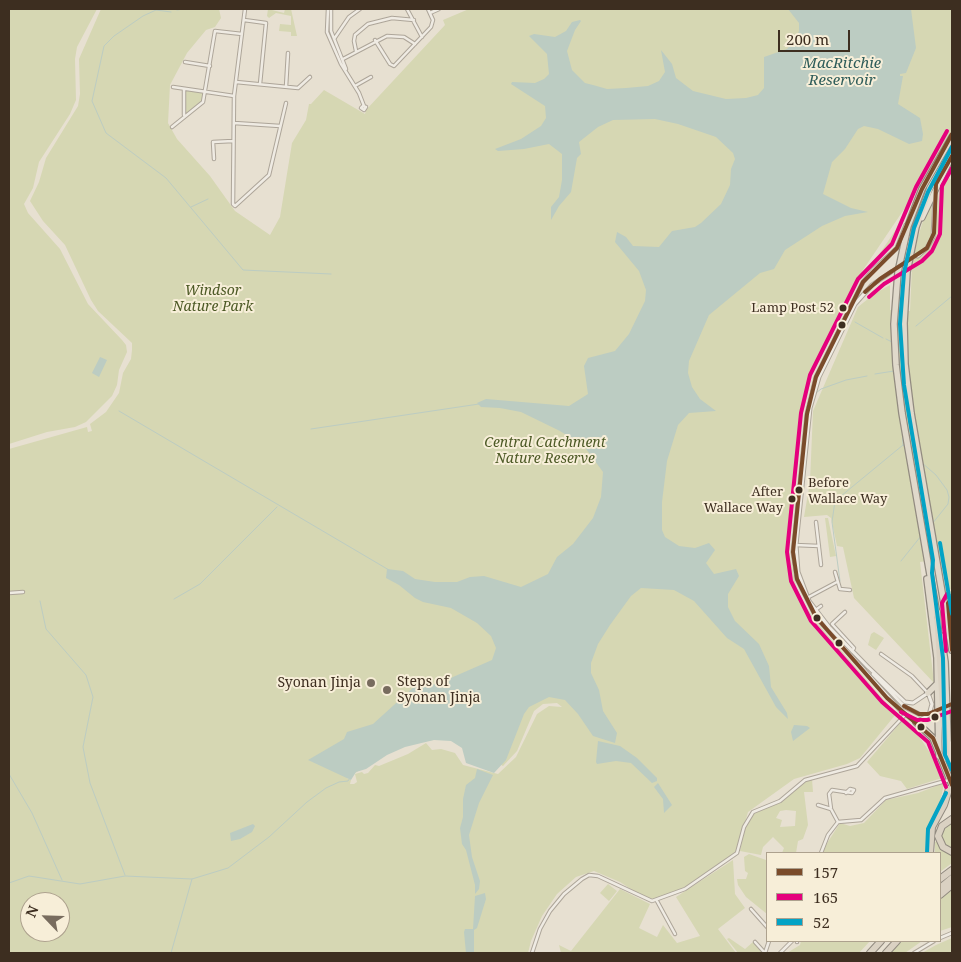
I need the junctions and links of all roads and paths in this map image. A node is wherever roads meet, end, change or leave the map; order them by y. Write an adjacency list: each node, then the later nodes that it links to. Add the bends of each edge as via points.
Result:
1 (246, 9): 8 (street)
2 (329, 9): 12 (street); 20 (street, via 327,30)
3 (360, 9): 12 (street, via 349,16)
4 (407, 9): 9 (street)
5 (428, 9): 7 (street)
6 (439, 9): 7 (street)
7 (430, 13): 11 (street, via 432,25)
8 (244, 20): 10 (street); 24 (street, via 266,24)
9 (414, 20): 11 (street); 15 (street, via 392,18 368,24 355,35)
10 (242, 34): 19 (street, via 215,31); 23 (street)
11 (422, 37): 14 (street)
12 (334, 39): 17 (street)
13 (375, 40): 14 (street, via 395,35 410,39); 14 (street, via 392,66); 15 (street)
14 (415, 44)
15 (356, 51): 17 (street)
16 (288, 53): 27 (street)
17 (343, 59): 20 (street)
18 (185, 62): 19 (street)
19 (210, 66): 29 (street)
20 (346, 70): 25 (street)
21 (310, 77): 27 (street, via 300,87)
22 (371, 77): 25 (street)
23 (236, 82): 24 (street); 30 (street)
24 (260, 84): 27 (street)
25 (355, 86): 32 (street)
26 (174, 87): 28 (street)
27 (286, 87)
28 (184, 89): 29 (street); 33 (street)
29 (206, 92): 30 (street); 33 (street, via 201,104)
30 (234, 96): 34 (street)
31 (286, 103): 35 (street)
32 (364, 106)
33 (184, 115): 36 (street)
34 (234, 123): 35 (street); 39 (street)
35 (280, 126): 39 (street, via 269,175 235,206)
36 (172, 127)
37 (952, 134): 43 (main road)
38 (952, 138): 43 (highway)
39 (233, 141): 42 (street, via 213,142)
40 (952, 150): 46 (highway, via 927,195)
41 (952, 156): 44 (main road)
42 (214, 159)
43 (938, 160): 45 (highway)
44 (936, 184): 46 (main road); 47 (street, via 933,237)
45 (913, 211): 49 (street, via 897,248 863,282 826,354 812,389); 53 (highway, via 904,240 896,304 895,345 898,386)
46 (916, 227): 67 (highway, via 905,304 907,385)
47 (918, 256)
48 (891, 272): 49 (street, via 867,289 852,309 819,377)
49 (805, 443): 51 (street)
50 (816, 522): 52 (street)
51 (795, 545): 52 (street); 60 (street, via 796,571)
52 (819, 546): 54 (street)
53 (927, 560): 65 (highway); 74 (highway)
54 (821, 564)
55 (835, 572): 56 (street)
56 (836, 582): 57 (street, via 842,590); 60 (street)
57 (850, 590)
58 (23, 592): 59 (street)
59 (9, 593)
60 (806, 598): 63 (street)
61 (952, 598): 67 (highway, via 948,603)
62 (821, 606): 63 (street)
63 (814, 611): 66 (street)
64 (845, 612): 68 (street)
65 (937, 612): 79 (highway); 80 (highway, via 945,662)
66 (822, 622): 68 (street); 70 (street)
67 (948, 622): 69 (highway)
68 (830, 626): 70 (street)
69 (952, 650)
70 (850, 652): 72 (street); 73 (street)
71 (881, 654): 75 (street, via 912,676)
72 (867, 666): 73 (street, via 905,707 919,714 905,709); 75 (street, via 905,702 913,702)
73 (869, 675): 77 (street)
74 (938, 684): 75 (highway); 76 (highway)
75 (927, 693): 76 (highway); 76 (street)
76 (935, 697): 78 (street, via 929,715); 79 (highway)
77 (904, 713): 78 (street); 98 (street, via 857,766 805,780 780,801 752,812 746,819 739,849 733,857 685,889)
78 (916, 722): 79 (highway, via 933,738)
79 (943, 757): 81 (highway)
80 (952, 766)
81 (950, 784): 87 (street, via 885,798 861,820); 89 (highway, via 932,828)
82 (846, 793): 85 (street, via 830,792)
83 (952, 796): 90 (highway, via 936,827)
84 (818, 805): 85 (street)
85 (831, 809): 87 (street)
86 (952, 819): 91 (highway, via 942,826 938,836 943,847)
87 (838, 822): 88 (street)
88 (821, 852)
89 (931, 852)
90 (931, 852)
91 (952, 852)
92 (952, 870): 93 (highway)
93 (941, 878)
94 (952, 878): 96 (highway)
95 (952, 885): 97 (highway)
96 (941, 887)
97 (941, 894)
98 (657, 901): 101 (street); 107 (street, via 641,897 598,876 586,877 553,907 540,929)
99 (751, 909): 100 (street)
100 (766, 926)
101 (675, 934)
102 (755, 942): 108 (street)
103 (791, 942): 109 (street)
104 (892, 942): 110 (highway)
105 (896, 942): 111 (highway)
106 (932, 942): 112 (street)
107 (532, 953)
108 (765, 953)
109 (780, 953)
110 (882, 953)
111 (886, 953)
112 (914, 953)

